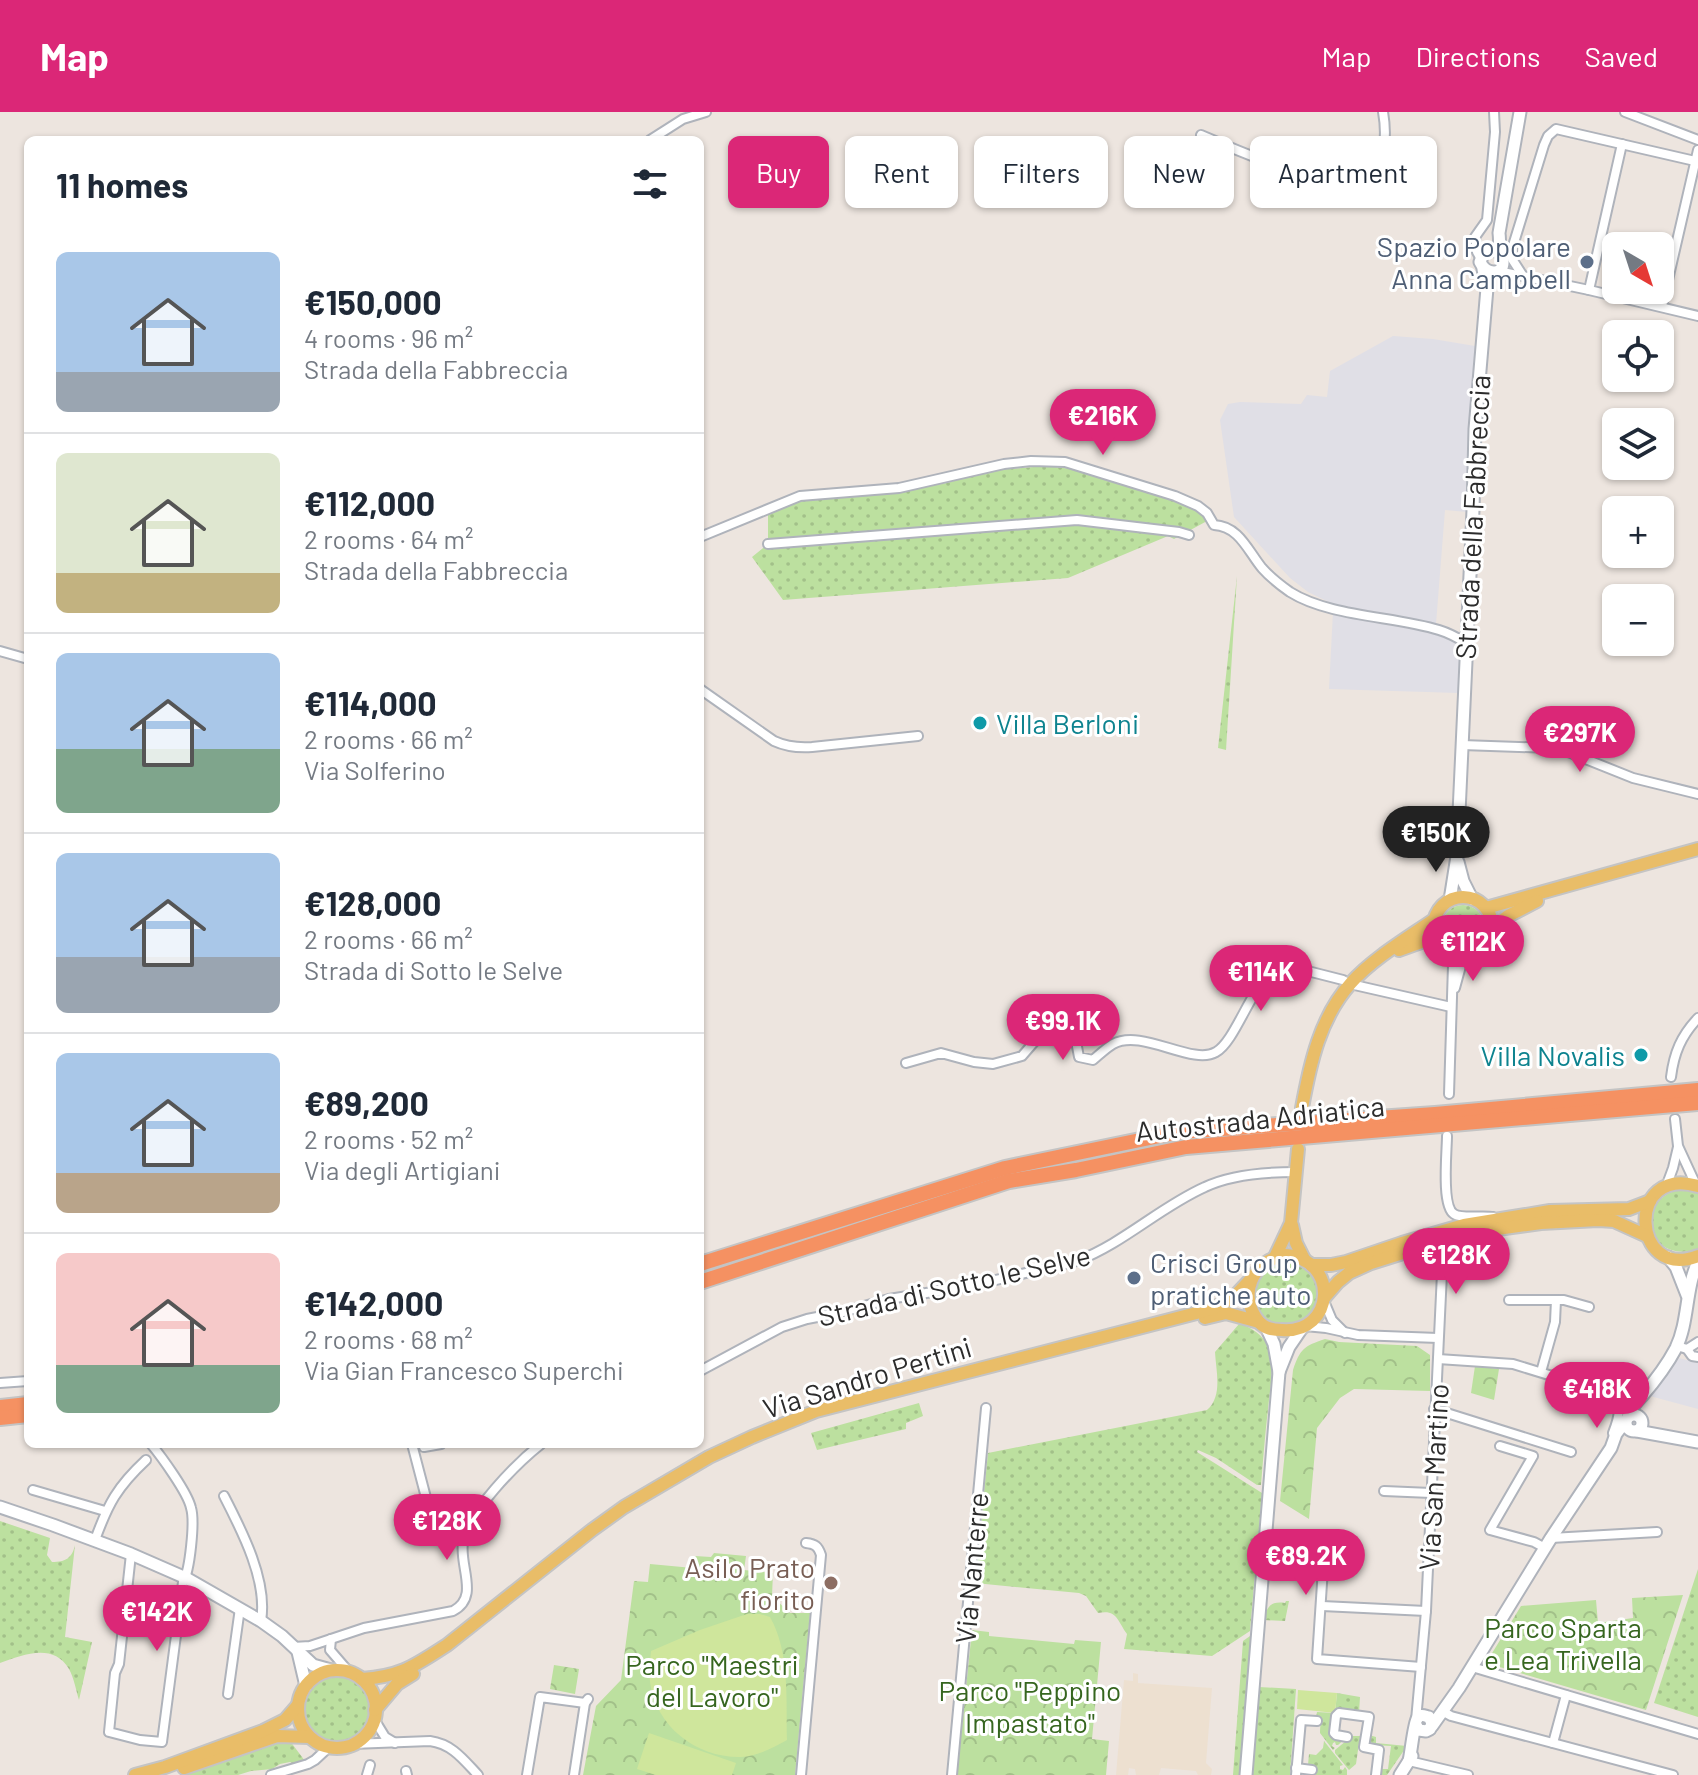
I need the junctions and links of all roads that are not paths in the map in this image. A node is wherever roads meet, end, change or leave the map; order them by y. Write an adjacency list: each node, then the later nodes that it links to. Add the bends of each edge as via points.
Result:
1 (706, 112): 8 (street)
2 (1383, 112): 7 (street, via 1379,166 1364,182 1351,186 1323,182)
3 (1494, 112): 14 (street, via 1487,220 1475,237)
4 (1520, 112): 14 (street, Strada della Fabbreccia)
5 (1625, 112): 6 (street)
6 (1647, 116): 9 (street)
7 (1201, 135)
8 (656, 136)
9 (1698, 140)
10 (1622, 144): 12 (street); 14 (street, via 1556,129 1548,136); 16 (street)
11 (1698, 150): 12 (street)
12 (1695, 161): 13 (street)
13 (1694, 184): 17 (street)
14 (1494, 259): 15 (street); 15 (street, via 1512,259); 22 (street, Strada della Fabbreccia, via 1475,429)
15 (1523, 276): 16 (street)
16 (1589, 290): 17 (street)
17 (1662, 306): 18 (street)
18 (1697, 317)
19 (704, 535): 22 (street, via 800,496 899,488 1004,464 1065,462 1198,506 1214,525 1233,531 1276,581 1309,601 1440,630)
20 (1189, 535): 21 (street, via 1077,520)
21 (768, 544)
22 (1466, 643): 27 (street, Strada della Fabbreccia)
23 (0, 651): 24 (street)
24 (24, 658)
25 (704, 692): 26 (street, via 785,746)
26 (918, 736)
27 (1462, 745): 28 (street, via 1550,748 1633,778); 30 (street, Strada della Fabbreccia)
28 (1698, 794)
29 (1698, 849): 31 (main road)
30 (1457, 856): 32 (street, Strada della Fabbreccia); 33 (street, Strada della Fabbreccia)
31 (1573, 885): 34 (main road); 36 (main road, via 1521,908)
32 (1472, 899): 33 (main road); 34 (main road)
33 (1450, 900): 35 (main road)
34 (1486, 908): 36 (main road)
35 (1435, 919): 37 (main road); 38 (main road)
36 (1492, 928): 39 (main road, via 1485,946)
37 (1442, 945): 38 (main road, via 1424,941); 39 (main road); 41 (street, via 1453,965)
38 (1385, 955): 40 (main road)
39 (1467, 955): 41 (street)
40 (1350, 984): 41 (street); 43 (street, via 1278,965 1253,995 1227,1042 1212,1054 1125,1041 1093,1060 1079,1057 1075,1036 1059,1016 1042,1020 1035,1041 1022,1056 993,1064 941,1053); 48 (main road, via 1318,1039)
41 (1450, 1005): 46 (street)
42 (1698, 1018): 44 (street, via 1679,1042)
43 (906, 1063)
44 (1671, 1077)
45 (1698, 1090): 65 (highway, Autostrada Adriatica, via 1179,1132 1005,1168)
46 (1449, 1094)
47 (1698, 1103): 67 (highway, Autostrada Adriatica, via 1186,1147 1009,1181)
48 (1302, 1108)
49 (1675, 1119): 51 (street)
50 (1447, 1136): 57 (street, via 1450,1210 1455,1215)
51 (1678, 1146): 54 (street); 55 (street)
52 (1298, 1149): 53 (main road)
53 (1296, 1172): 58 (main road); 81 (street, Strada di Sotto le Selve, via 1207,1185 1133,1233 1077,1261 807,1319)
54 (1697, 1186): 55 (main road)
55 (1666, 1187): 56 (main road)
56 (1650, 1201): 57 (main road, via 1629,1209); 59 (main road, via 1645,1212)
57 (1498, 1218): 64 (main road, via 1346,1262)
58 (1291, 1223): 61 (main road); 64 (main road)
59 (1647, 1236): 62 (main road); 68 (main road, via 1614,1221 1598,1220 1478,1233 1371,1263 1349,1273)
60 (1443, 1252): 76 (street, Via San Martino)
61 (1275, 1257): 64 (main road); 66 (main road, Via Sandro Pertini)
62 (1668, 1257): 63 (main road); 69 (street)
63 (1698, 1259): 69 (street)
64 (1308, 1262): 68 (main road, via 1321,1277)
65 (704, 1263)
66 (1251, 1279): 73 (main road, via 1249,1300); 128 (main road, Via Sandro Pertini, via 1212,1309 816,1411 752,1437 624,1507 426,1659 394,1675)
67 (704, 1281)
68 (1324, 1299): 74 (main road); 75 (street, via 1332,1320)
69 (1688, 1299): 78 (street)
70 (1509, 1300): 71 (street)
71 (1556, 1300): 72 (street); 83 (street)
72 (1589, 1307)
73 (1263, 1325): 74 (main road, Via Sandro Pertini, via 1290,1331); 82 (street, via 1274,1344); 134 (main road, Via Sandro Pertini, via 1226,1313 873,1401 754,1442 627,1513 397,1684)
74 (1304, 1327): 75 (street); 82 (street)
75 (1346, 1333): 76 (street)
76 (1438, 1338): 80 (street, Via San Martino)
77 (1698, 1342): 78 (street)
78 (1682, 1348): 79 (street); 92 (street, via 1636,1402)
79 (1698, 1357)
80 (1438, 1359): 83 (street, via 1513,1364); 89 (street, Via San Martino)
81 (704, 1369)
82 (1279, 1372): 157 (street)
83 (1541, 1372): 103 (street, via 1601,1391 1618,1404)
84 (24, 1381): 85 (street)
85 (0, 1383)
86 (24, 1404): 87 (highway)
87 (0, 1407)
88 (986, 1408): 156 (street, Via Nanterre)
89 (1434, 1409): 101 (street); 106 (street, Via San Martino)
90 (24, 1415): 91 (highway)
91 (0, 1418)
92 (1633, 1418): 93 (street, via 1641,1427); 94 (street); 100 (street, via 1616,1434)
93 (1635, 1431): 94 (street); 100 (street)
94 (1674, 1436): 95 (street)
95 (1698, 1442)
96 (1500, 1446): 114 (street, via 1533,1456 1490,1530)
97 (154, 1448): 117 (street, via 192,1508)
98 (413, 1448): 113 (street, via 435,1532 445,1544 454,1538)
99 (537, 1448): 113 (street, via 487,1498)
100 (1611, 1448): 103 (street)
101 (1571, 1452)
102 (146, 1460): 109 (street)
103 (1600, 1464): 114 (street)
104 (33, 1490): 109 (street)
105 (1384, 1491): 106 (street)
106 (1431, 1493): 120 (street, Via San Martino)
107 (224, 1496): 121 (street, via 251,1556 264,1604)
108 (0, 1507): 112 (street)
109 (105, 1511): 112 (street)
110 (1657, 1532): 114 (street)
111 (1325, 1538): 118 (street)
112 (95, 1540): 116 (street)
113 (463, 1541): 122 (street, via 467,1599 462,1607)
114 (1548, 1543): 125 (street)
115 (810, 1544): 155 (street, via 821,1555)
116 (131, 1554): 117 (street); 117 (street, via 109,1732 162,1742)
117 (186, 1578): 119 (street)
118 (1322, 1606): 120 (street); 124 (street, via 1317,1659)
119 (240, 1608): 121 (street); 130 (street)
120 (1426, 1611): 124 (street, Via San Martino)
121 (261, 1621): 123 (street)
122 (331, 1639): 123 (street); 127 (street, via 330,1650)
123 (296, 1649): 126 (street, via 313,1665); 129 (street)
124 (1421, 1667): 136 (street, Via San Martino, via 1418,1701)
125 (1472, 1667): 131 (street); 133 (street)
126 (331, 1670): 127 (main road); 129 (main road)
127 (349, 1672): 128 (main road)
128 (362, 1679): 134 (main road, via 374,1699)
129 (306, 1686): 132 (main road)
130 (228, 1694)
131 (1566, 1695): 137 (street); 141 (street)
132 (298, 1705): 138 (main road); 148 (main road, via 275,1726)
133 (1442, 1711): 136 (street); 141 (street)
134 (375, 1715): 140 (street, via 385,1737); 142 (main road, via 369,1730)
135 (1317, 1721): 147 (street, via 1301,1720)
136 (1423, 1722): 144 (street)
137 (1698, 1734)
138 (309, 1737): 143 (main road); 149 (main road, via 277,1736)
139 (1347, 1737): 158 (street, via 1334,1733 1339,1713 1369,1717 1364,1747 1379,1750)
140 (396, 1743): 142 (street); 152 (street, via 439,1742 456,1751)
141 (1553, 1743): 161 (street)
142 (352, 1744): 143 (main road)
143 (329, 1747): 150 (street, via 308,1764)
144 (1409, 1761): 159 (street); 160 (street)
145 (370, 1765): 151 (street)
146 (1312, 1770): 147 (street)
147 (1296, 1772)
148 (135, 1775)
149 (162, 1775)
150 (271, 1775)
151 (367, 1775)
152 (478, 1775)
153 (527, 1775): 154 (street, via 540,1697 587,1701)
154 (574, 1775)
155 (801, 1775)
156 (952, 1775)
157 (1246, 1775)
158 (1376, 1775)
159 (1400, 1775)
160 (1468, 1775)
161 (1673, 1775)

